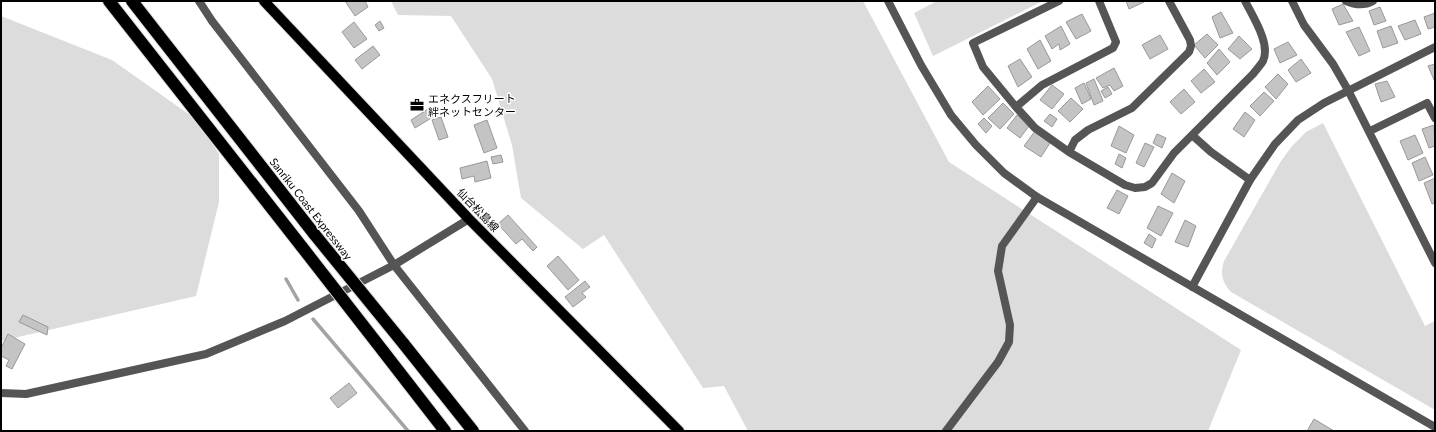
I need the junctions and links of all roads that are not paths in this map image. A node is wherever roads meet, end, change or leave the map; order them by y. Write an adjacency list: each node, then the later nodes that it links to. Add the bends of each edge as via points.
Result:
1 (109, 1): 28 (highway, bridge)
2 (132, 1): 29 (highway, Sanriku Coast Expressway, bridge, via 315,235)
3 (199, 1): 24 (street, via 359,211)
4 (264, 1): 22 (main road, 仙台松島線)
5 (888, 1): 21 (street, via 950,115 1004,173)
6 (1059, 1): 15 (street, via 973,43 983,67)
7 (1099, 1): 15 (street, via 1116,42 1113,48 1042,85)
8 (1169, 1): 19 (street, via 1190,40 1189,52 1132,108 1088,130 1076,140)
9 (1245, 1): 18 (street, via 1264,41 1263,61)
10 (1292, 1): 14 (street, via 1304,25 1333,64)
11 (1346, 1): 12 (street, via 1356,5)
12 (1373, 1)
13 (1435, 47): 14 (street)
14 (1348, 90): 17 (street); 20 (street, via 1298,120 1275,144)
15 (1016, 107): 19 (street, via 1035,128)
16 (1435, 118): 17 (street, via 1427,103)
17 (1370, 131): 23 (street)
18 (1192, 135): 19 (street, via 1174,153 1158,177 1145,187 1125,185); 20 (street)
19 (1069, 152)
20 (1250, 180): 25 (street)
21 (1037, 197): 25 (street); 32 (street, via 1002,246 998,271 1010,325 1009,342 998,362)
22 (468, 219): 24 (street); 31 (main road, 仙台松島線)
23 (1435, 262)
24 (394, 265): 26 (street, via 285,321 206,354 26,394); 30 (street)
25 (1192, 287): 27 (street)
26 (1, 393)
27 (1435, 427)
28 (445, 431)
29 (473, 431)
30 (525, 431)
31 (679, 431)
32 (946, 431)

